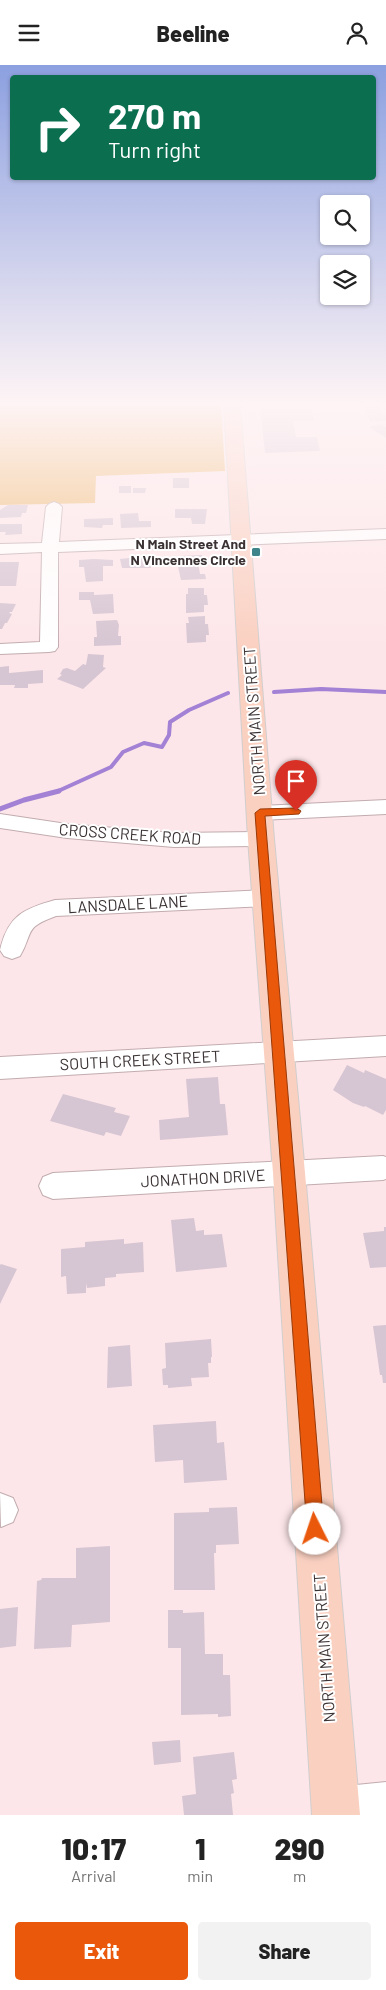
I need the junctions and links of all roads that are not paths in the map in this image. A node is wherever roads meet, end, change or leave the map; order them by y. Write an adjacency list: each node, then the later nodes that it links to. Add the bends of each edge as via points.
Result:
1 (237, 487): 4 (main road, NORTH MAIN STREET)
2 (54, 507): 5 (street)
3 (386, 534): 4 (street)
4 (240, 540): 5 (street); 9 (main road, NORTH MAIN STREET)
5 (50, 547): 6 (street); 7 (street, via 48,647)
6 (0, 549)
7 (0, 649)
8 (386, 807): 9 (street)
9 (260, 813): 11 (main road, NORTH MAIN STREET)
10 (0, 821): 11 (street, CROSS CREEK ROAD, via 67,831 174,840)
11 (261, 839): 12 (main road, NORTH MAIN STREET)
12 (266, 898): 13 (street, LANSDALE LANE, via 56,908 23,922 14,934); 15 (main road, NORTH MAIN STREET)
13 (12, 949)
14 (386, 1046): 15 (street, SOUTH CREEK STREET)
15 (279, 1052): 16 (street, SOUTH CREEK STREET); 18 (main road, NORTH MAIN STREET)
16 (0, 1068)
17 (383, 1168): 18 (street, JONATHON DRIVE)
18 (289, 1173): 19 (street, JONATHON DRIVE); 21 (main road, NORTH MAIN STREET)
19 (53, 1186)
20 (386, 1802): 21 (street)
21 (336, 1811)

